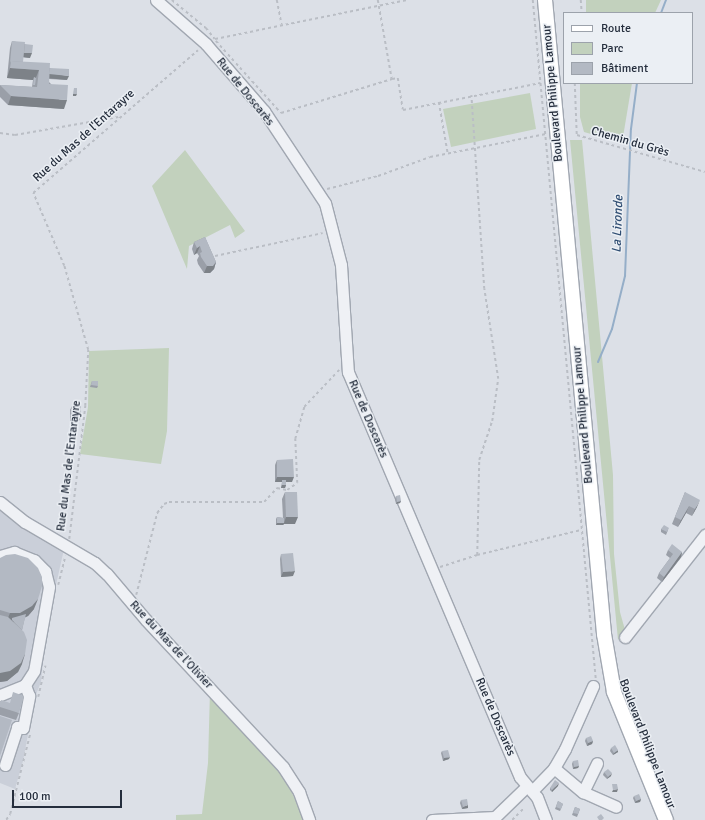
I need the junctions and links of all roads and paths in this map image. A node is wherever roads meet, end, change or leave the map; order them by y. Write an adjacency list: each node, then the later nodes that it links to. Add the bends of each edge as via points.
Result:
1 (156, 0): 13 (street, Rue de Doscarès)
2 (172, 0): 13 (path, via 206,28)
3 (277, 0): 12 (path)
4 (378, 0): 10 (path)
5 (407, 0): 10 (path)
6 (533, 0): 15 (path)
7 (545, 0): 58 (main road, Boulevard Philippe Lamour, via 604,634 614,692)
8 (553, 0): 59 (main road, Boulevard Philippe Lamour, via 611,631 623,688 668,798)
9 (581, 0): 11 (path)
10 (379, 6): 12 (path); 14 (path)
11 (582, 12)
12 (282, 26): 13 (path)
13 (210, 41): 14 (path, via 281,113); 19 (path, Rue du Mas de l'Entarayre); 25 (street, Rue de Doscarès, via 264,111)
14 (392, 79): 18 (path, via 398,78 403,110)
15 (541, 82): 17 (path); 21 (path)
16 (575, 84): 24 (path, Chemin du Grès, via 577,135)
17 (471, 95): 18 (path); 22 (path)
18 (438, 102): 23 (path)
19 (120, 117): 20 (path, via 15,135); 32 (path, Rue du Mas de l'Entarayre, via 34,193 64,266 88,350 85,413)
20 (0, 133)
21 (546, 134): 22 (path); 30 (path)
22 (476, 149): 23 (path); 33 (path, via 484,289 498,379 492,421 479,460)
23 (448, 154): 25 (path, via 378,176 328,188)
24 (705, 172)
25 (319, 194): 28 (street, Rue de Doscarès, via 325,202 341,265)
26 (328, 232): 27 (path)
27 (215, 256)
28 (347, 361): 37 (path, via 304,407 295,439 297,483 287,490 277,488 264,502 169,502 160,508); 49 (street, Rue de Doscarès, via 348,372)
29 (0, 502): 32 (street, Rue du Mas de l'Olivier, via 25,522)
30 (581, 530): 33 (path); 41 (path, via 597,670)
31 (705, 535): 38 (street)
32 (67, 547): 36 (path); 37 (street, Rue du Mas de l'Olivier, via 95,563)
33 (477, 555): 35 (path)
34 (0, 556): 40 (street, via 14,552 34,560 45,571 49,588 34,671)
35 (434, 570)
36 (57, 591)
37 (134, 604): 54 (street, Rue du Mas de l'Olivier, via 283,767 299,792)
38 (625, 637)
39 (46, 660): 43 (path)
40 (25, 685): 42 (street); 45 (street, via 29,696)
41 (593, 686): 48 (street)
42 (0, 695)
43 (37, 702)
44 (6, 723): 45 (street)
45 (23, 728): 47 (street); 53 (path, via 10,814)
46 (596, 763): 50 (street)
47 (5, 765)
48 (554, 768): 49 (street); 50 (street)
49 (529, 789): 55 (street, via 495,817); 57 (street, Rue de Doscarès)
50 (583, 792): 51 (street)
51 (616, 807)
52 (524, 808): 56 (path)
53 (6, 820)
54 (309, 820)
55 (432, 820)
56 (512, 820)
57 (546, 820)
58 (666, 820)
59 (674, 820)

